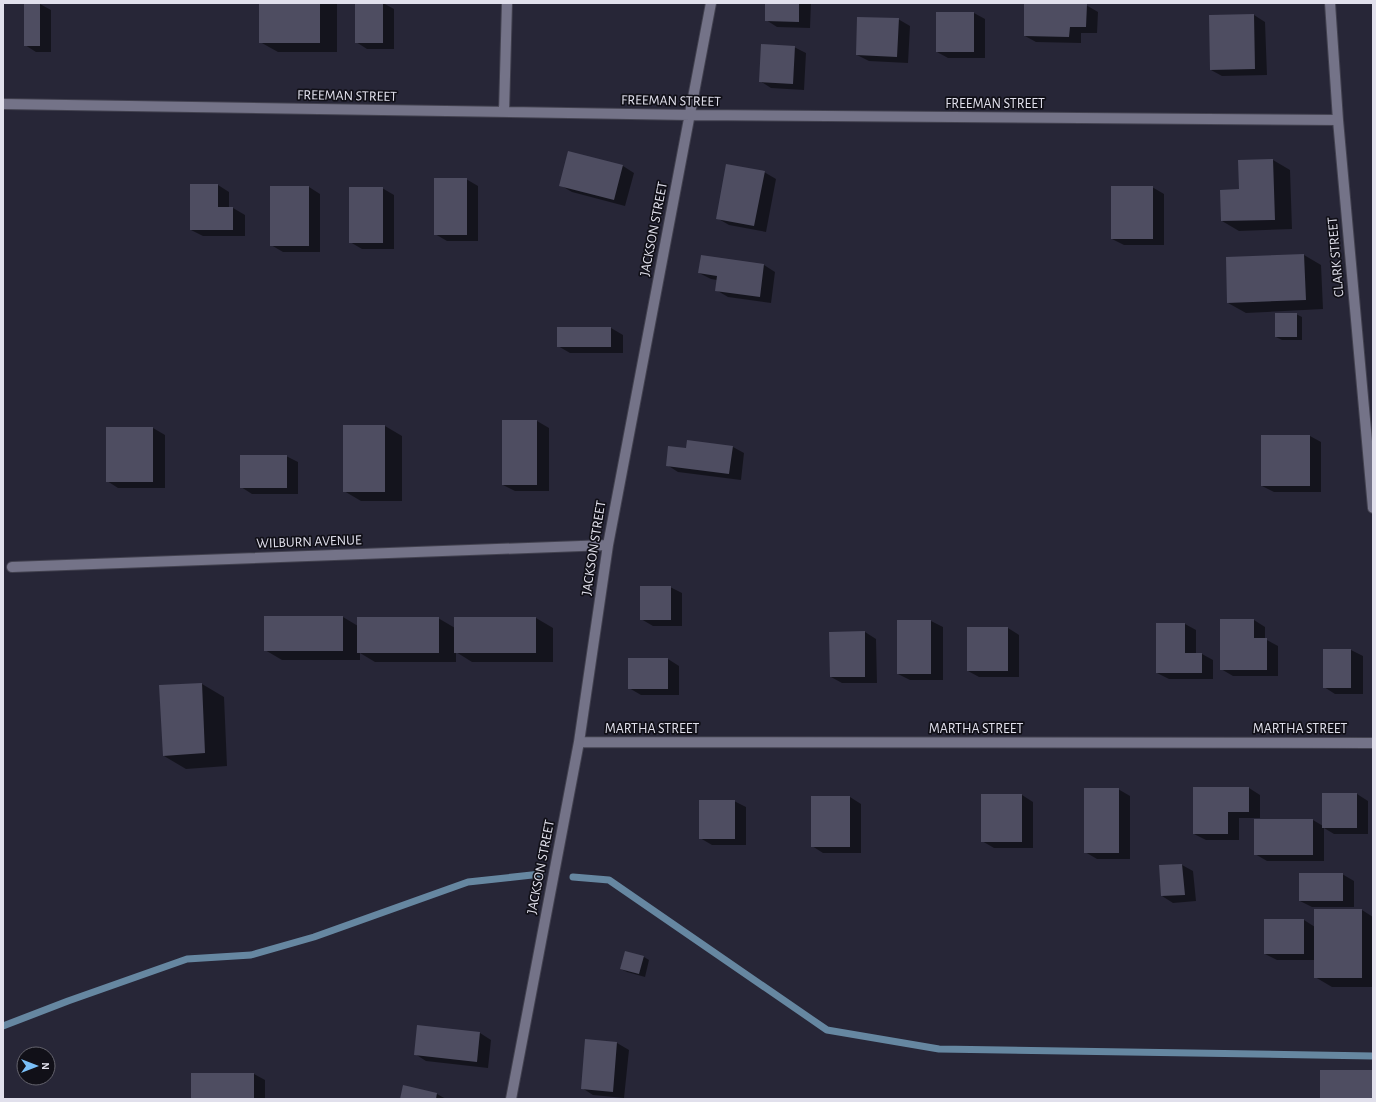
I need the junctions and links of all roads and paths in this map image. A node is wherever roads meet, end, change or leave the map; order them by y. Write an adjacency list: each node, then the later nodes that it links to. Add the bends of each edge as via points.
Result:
1 (507, 3): 5 (street)
2 (711, 3): 6 (street, JACKSON STREET)
3 (1330, 3): 7 (street, CLARK STREET)
4 (3, 104): 5 (street, FREEMAN STREET)
5 (504, 112): 6 (street, FREEMAN STREET)
6 (690, 115): 7 (street, FREEMAN STREET); 9 (street, JACKSON STREET)
7 (1338, 120): 8 (street, CLARK STREET)
8 (1373, 508)
9 (608, 545): 10 (street, WILBURN AVENUE); 11 (street, JACKSON STREET)
10 (12, 567)
11 (579, 742): 12 (street, MARTHA STREET); 13 (street, JACKSON STREET)
12 (1373, 743)
13 (511, 1099)

